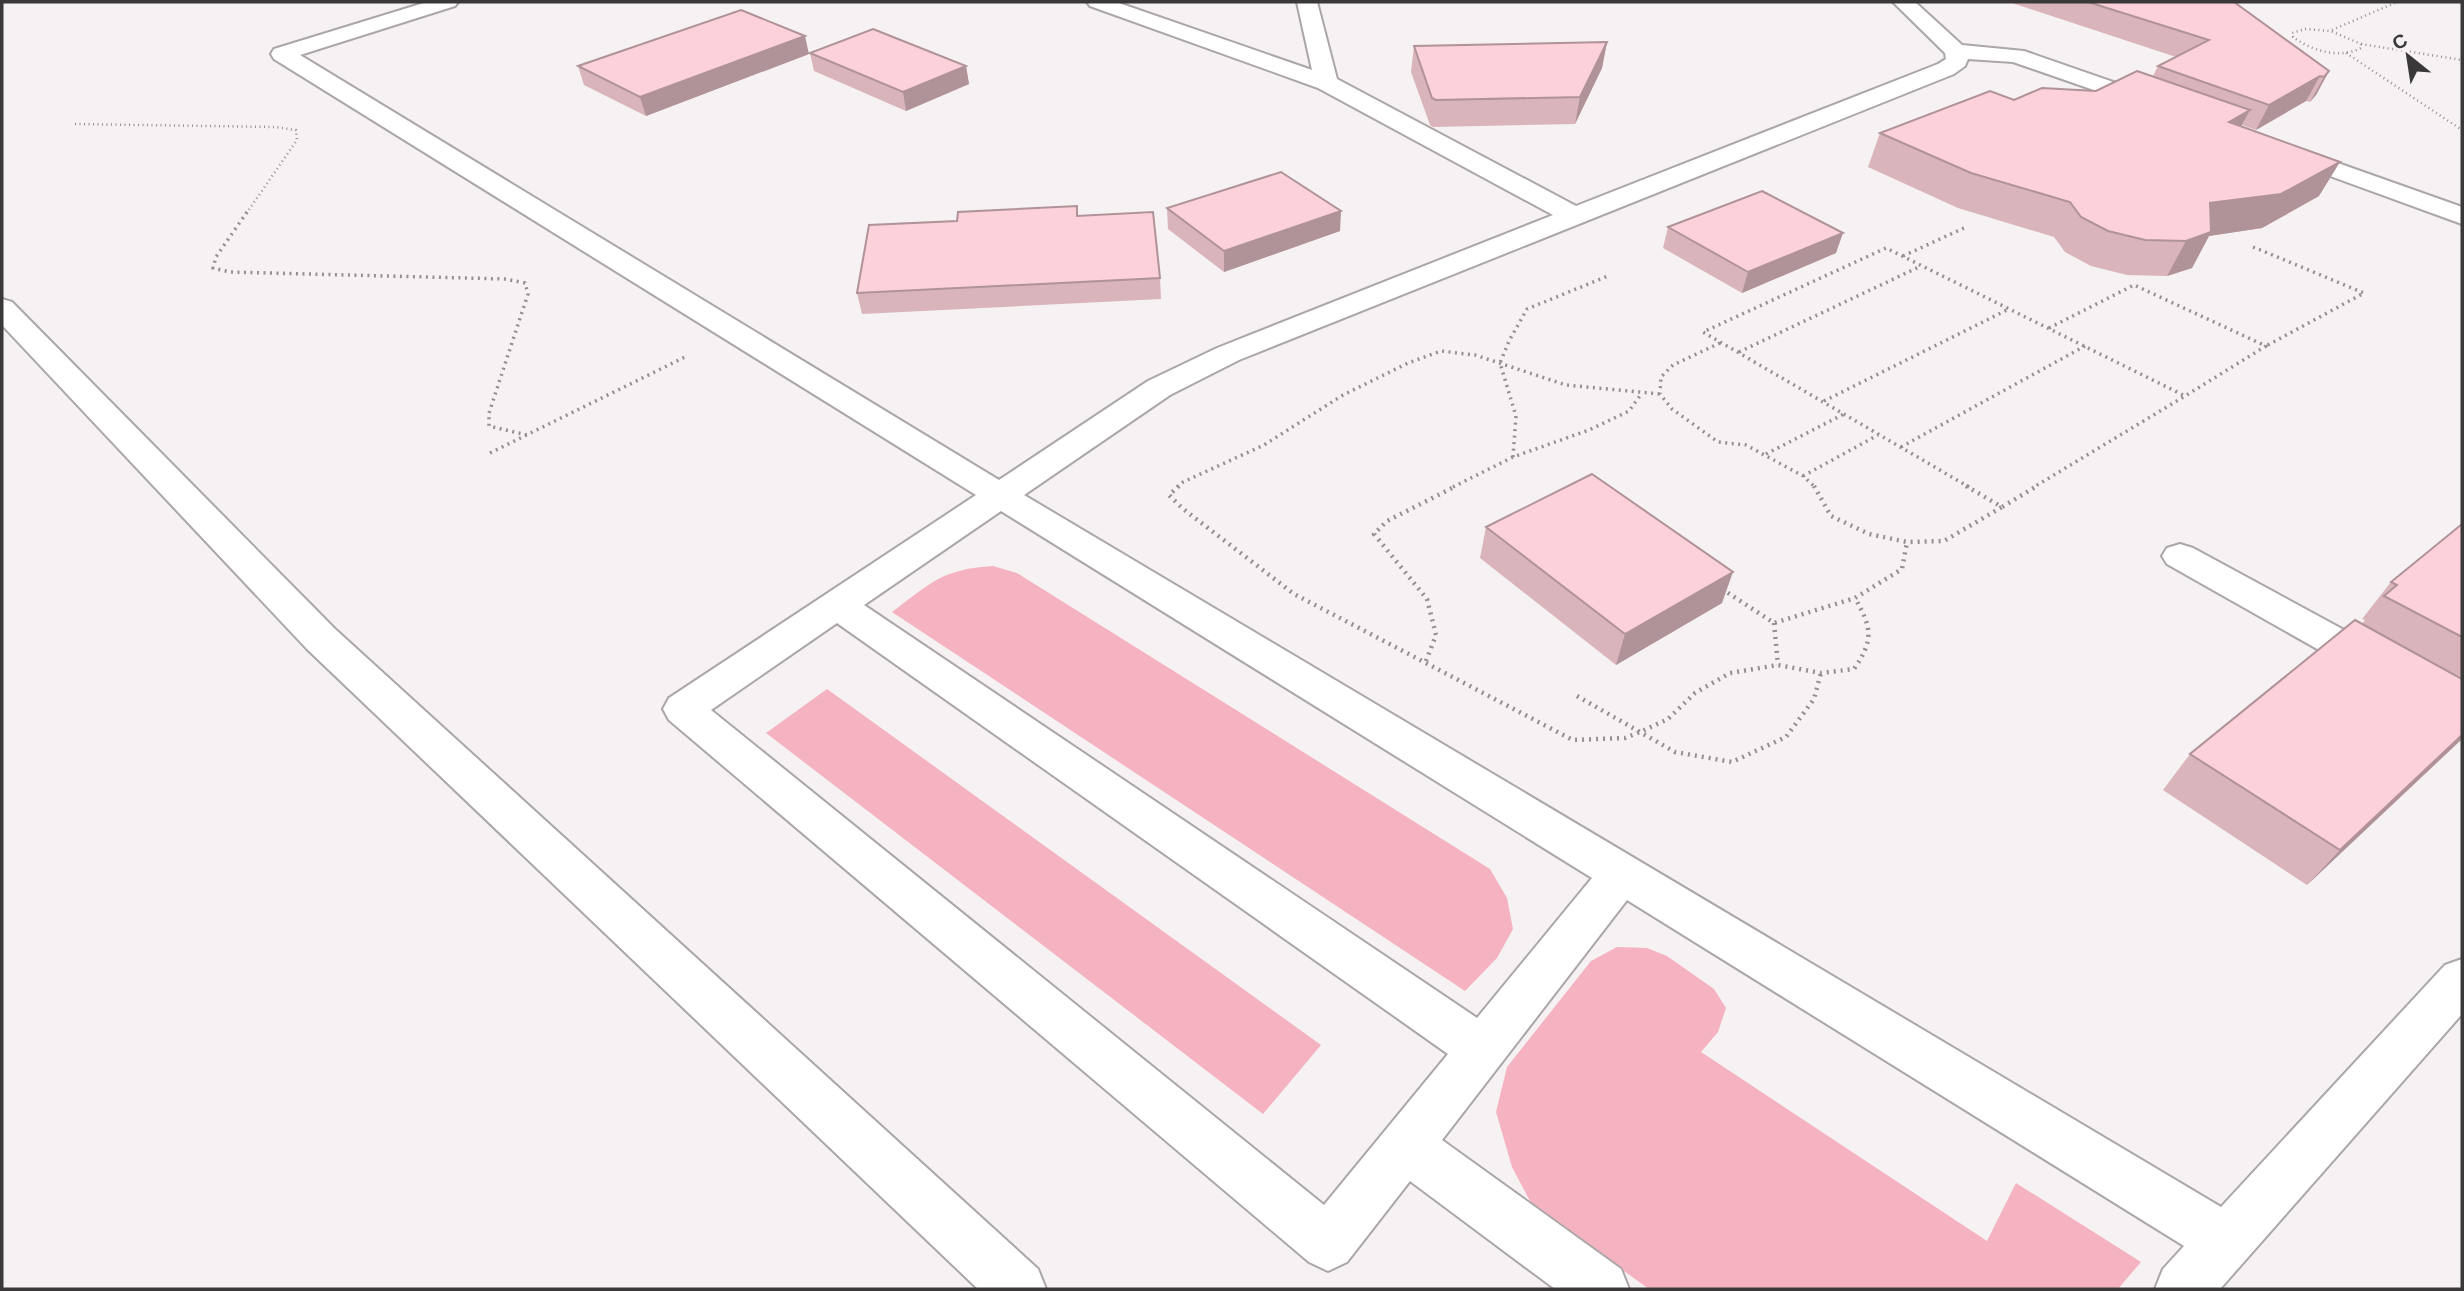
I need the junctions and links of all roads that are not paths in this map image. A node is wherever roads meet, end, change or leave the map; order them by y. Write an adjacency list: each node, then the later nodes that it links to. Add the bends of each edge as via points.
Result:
1 (448, 2): 12 (street, via 282,54)
2 (1097, 2): 6 (street)
3 (1307, 2): 6 (street)
4 (1903, 2): 5 (street)
5 (1956, 51): 7 (street, via 2016,56); 9 (street, via 1957,61 1946,69)
6 (1326, 83): 9 (street)
7 (2177, 113)
8 (2268, 146): 10 (street)
9 (1574, 216): 12 (street, via 1228,354 1159,388)
10 (2462, 216)
11 (2, 308): 21 (street, via 321,639)
12 (1000, 495): 14 (street); 16 (street)
13 (2180, 556): 15 (street)
14 (837, 605): 18 (street); 19 (street, via 683,709 1328,1243)
15 (2462, 712)
16 (1622, 873): 18 (street); 20 (street)
17 (2462, 980): 20 (street)
18 (1483, 1049): 19 (street)
19 (1405, 1145): 22 (street)
20 (2227, 1241): 23 (street)
21 (1018, 1289)
22 (1601, 1289)
23 (2183, 1289)

